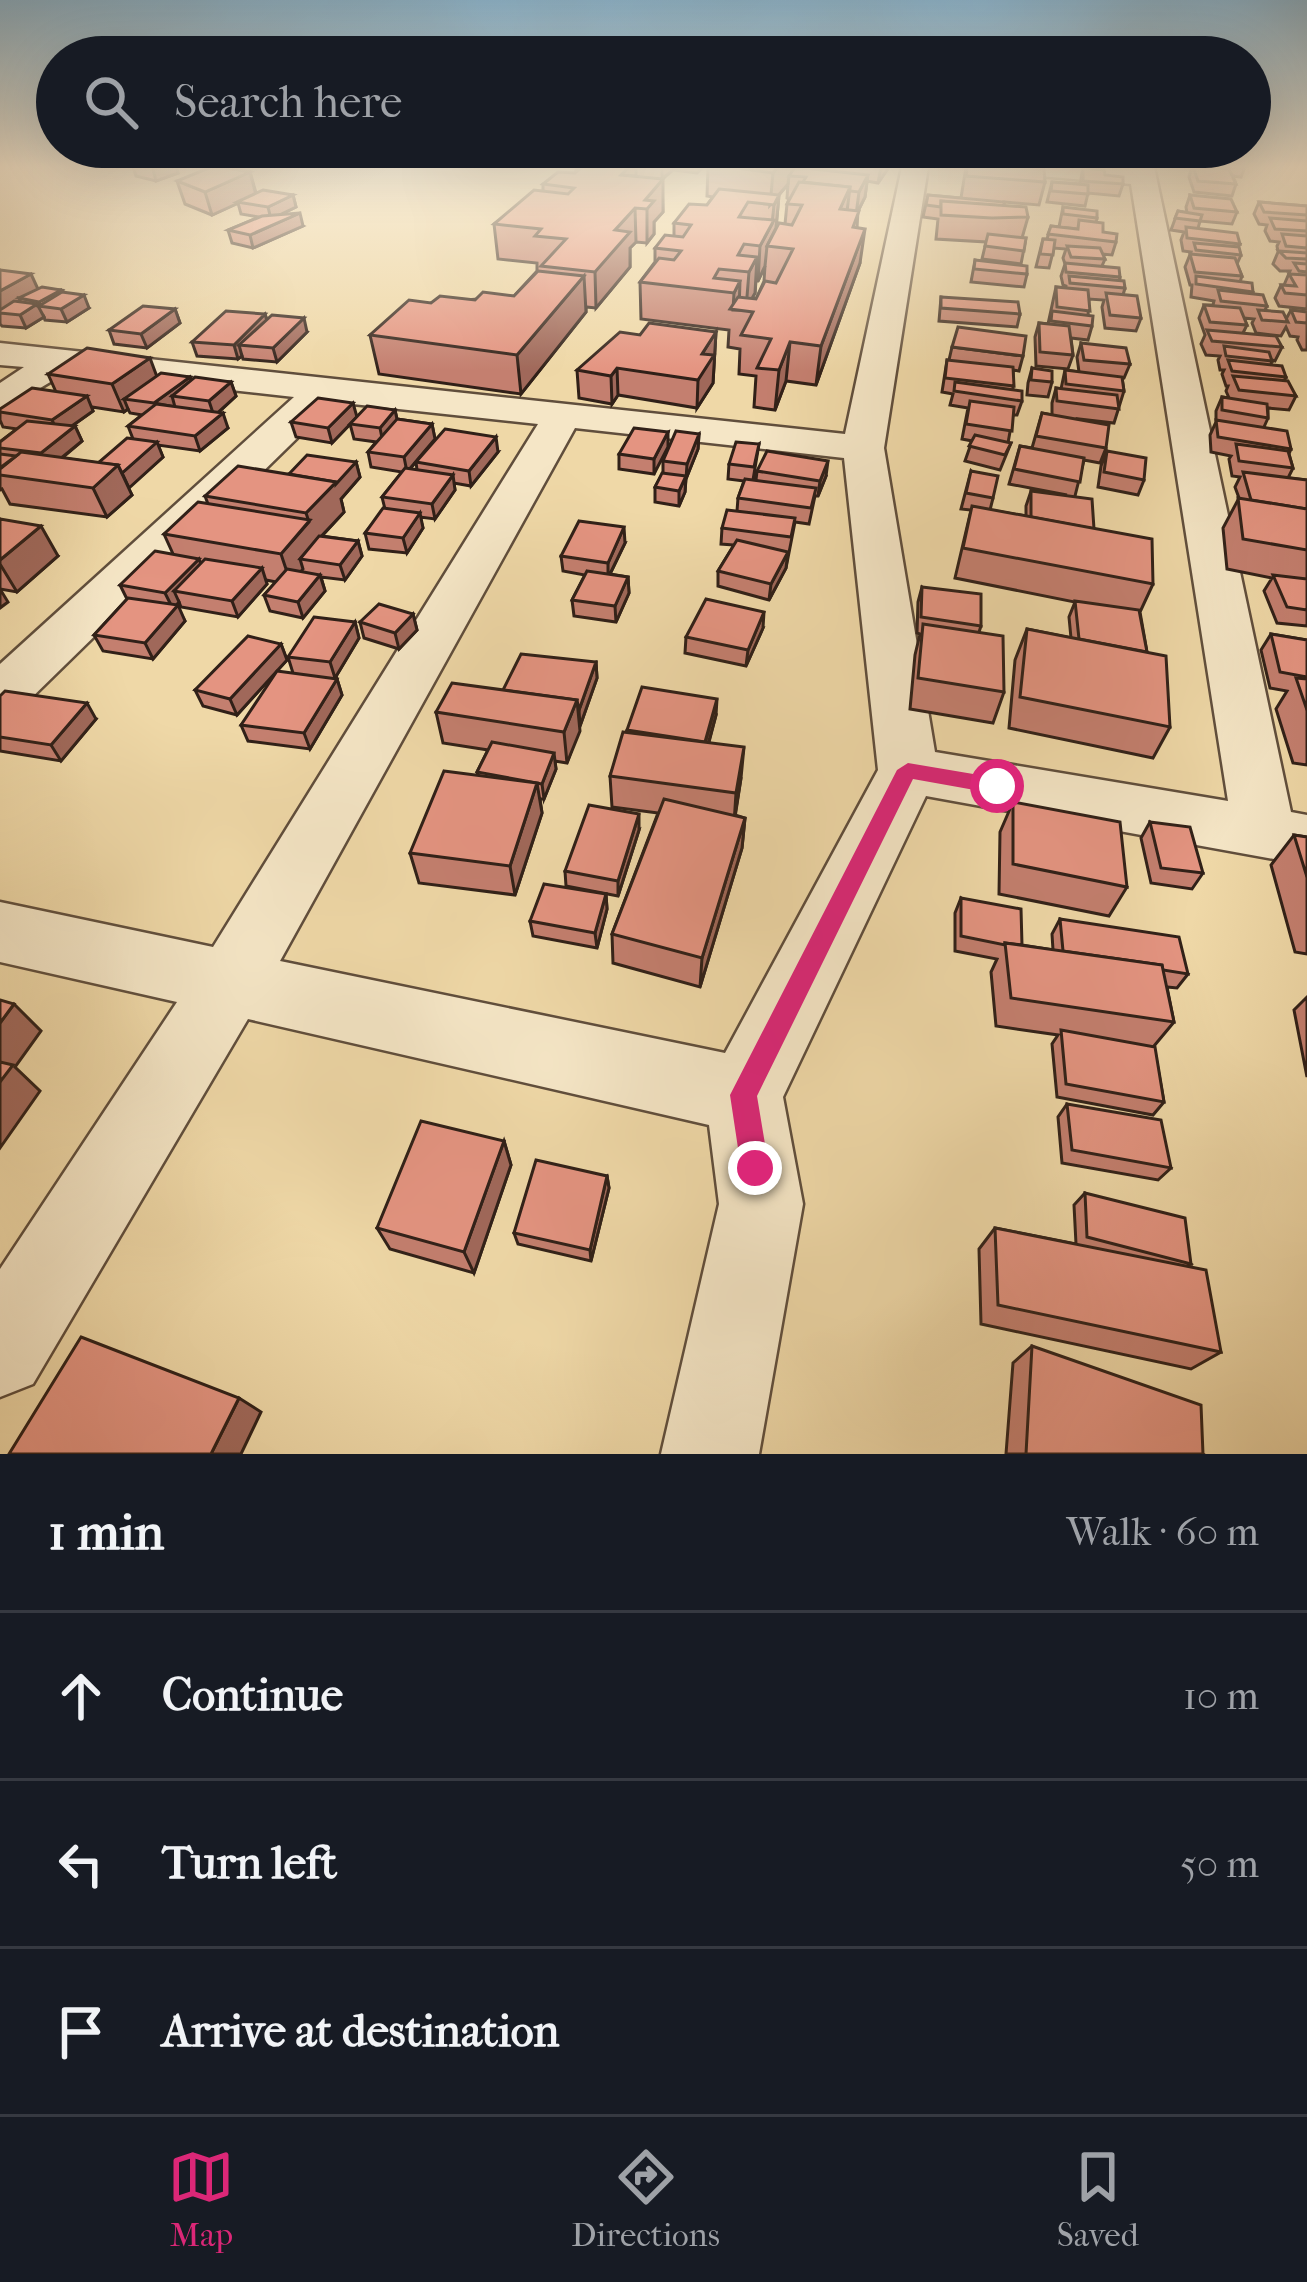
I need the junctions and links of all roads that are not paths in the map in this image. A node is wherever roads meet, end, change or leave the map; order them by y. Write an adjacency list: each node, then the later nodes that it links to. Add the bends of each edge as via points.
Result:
1 (902, 235): 8 (street)
2 (1156, 235): 11 (street)
3 (0, 354): 4 (street)
4 (61, 361): 5 (street); 6 (street)
5 (326, 389): 7 (street); 9 (street)
6 (0, 400)
7 (563, 415): 8 (street); 13 (street)
8 (863, 448): 10 (street)
9 (0, 695)
10 (908, 770): 11 (street); 14 (street)
11 (1286, 837)
12 (0, 932): 13 (street)
13 (230, 982): 14 (street); 15 (street)
14 (744, 1095): 16 (street, via 761,1204)
15 (0, 1351)
16 (710, 1454)

